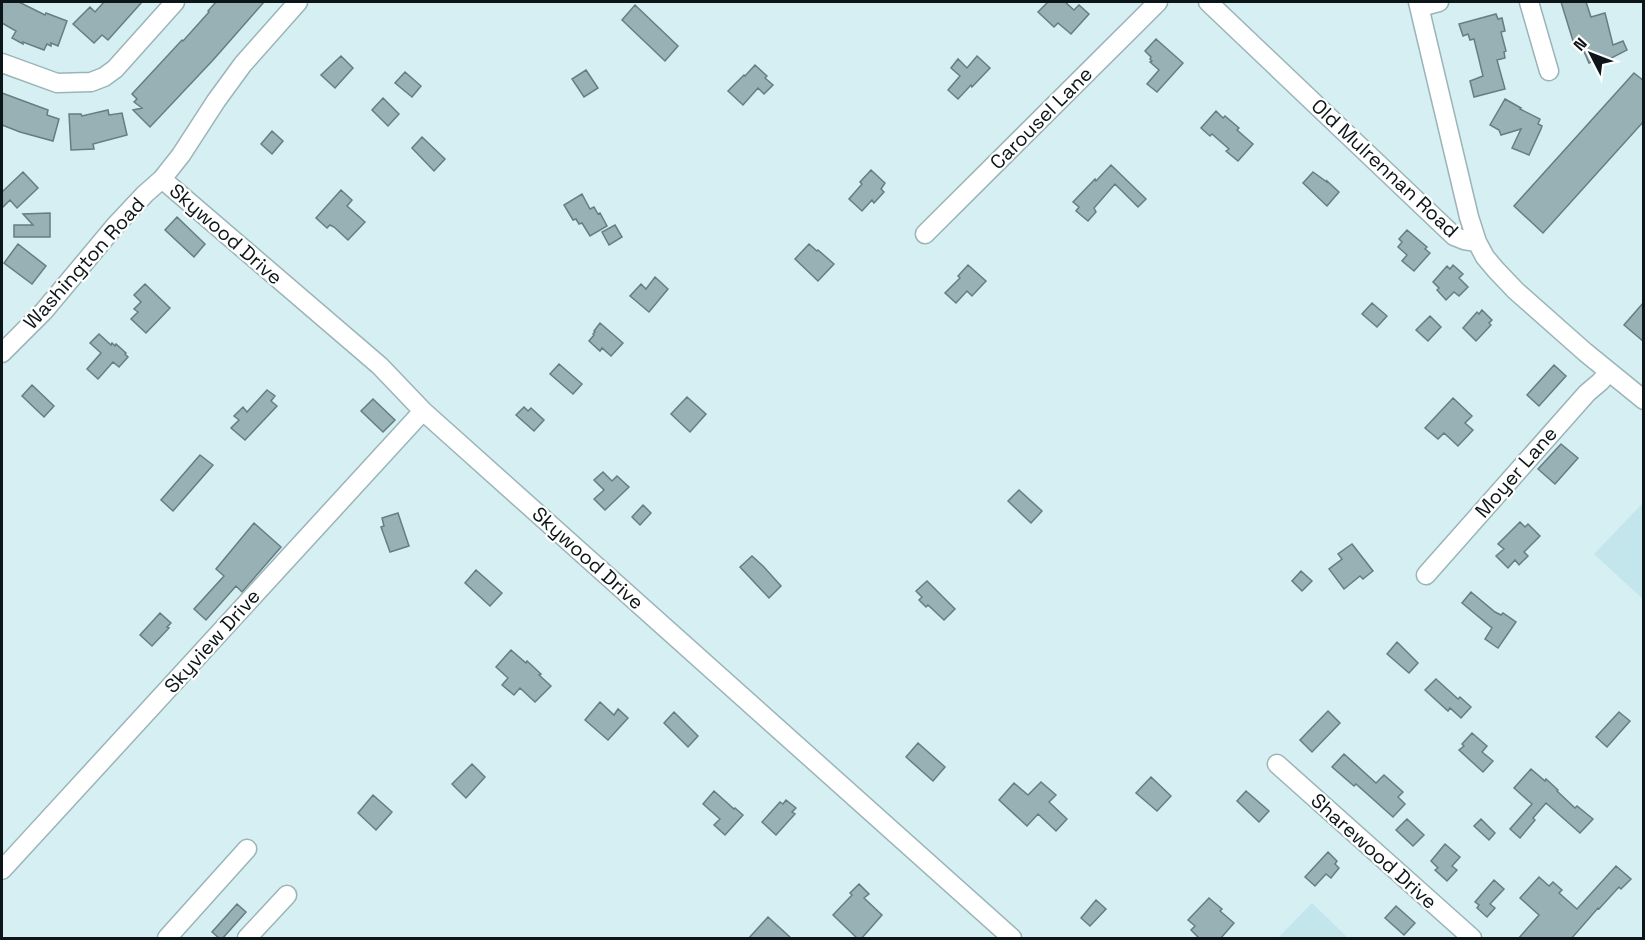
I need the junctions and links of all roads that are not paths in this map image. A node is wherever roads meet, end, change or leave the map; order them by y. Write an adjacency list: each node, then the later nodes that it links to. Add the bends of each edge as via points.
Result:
1 (175, 2): 8 (street, via 115,69 91,82 57,83)
2 (298, 2): 10 (street, Washington Road, via 243,64)
3 (1158, 2): 11 (street, Carousel Lane)
4 (1208, 2): 12 (street, Old Mulrennan Road, via 1454,236)
5 (1438, 2): 7 (street)
6 (1529, 2): 9 (street)
7 (1419, 4): 12 (street)
8 (2, 63)
9 (1549, 72)
10 (162, 179): 13 (street, Washington Road, via 115,226 45,311); 16 (street, Skywood Drive, via 380,366)
11 (925, 234)
12 (1477, 242): 14 (street, Old Mulrennan Road, via 1485,257 1516,291)
13 (2, 353)
14 (1609, 372): 15 (street, Old Mulrennan Road); 17 (street, Moyer Lane)
15 (1644, 400)
16 (423, 411): 20 (street, Skyview Drive); 24 (street, Skywood Drive)
17 (1426, 575)
18 (1277, 764): 25 (street, Sharewood Drive)
19 (247, 849): 22 (street)
20 (2, 870)
21 (287, 895): 23 (street)
22 (167, 939)
23 (247, 939)
24 (1012, 939)
25 (1472, 939)

